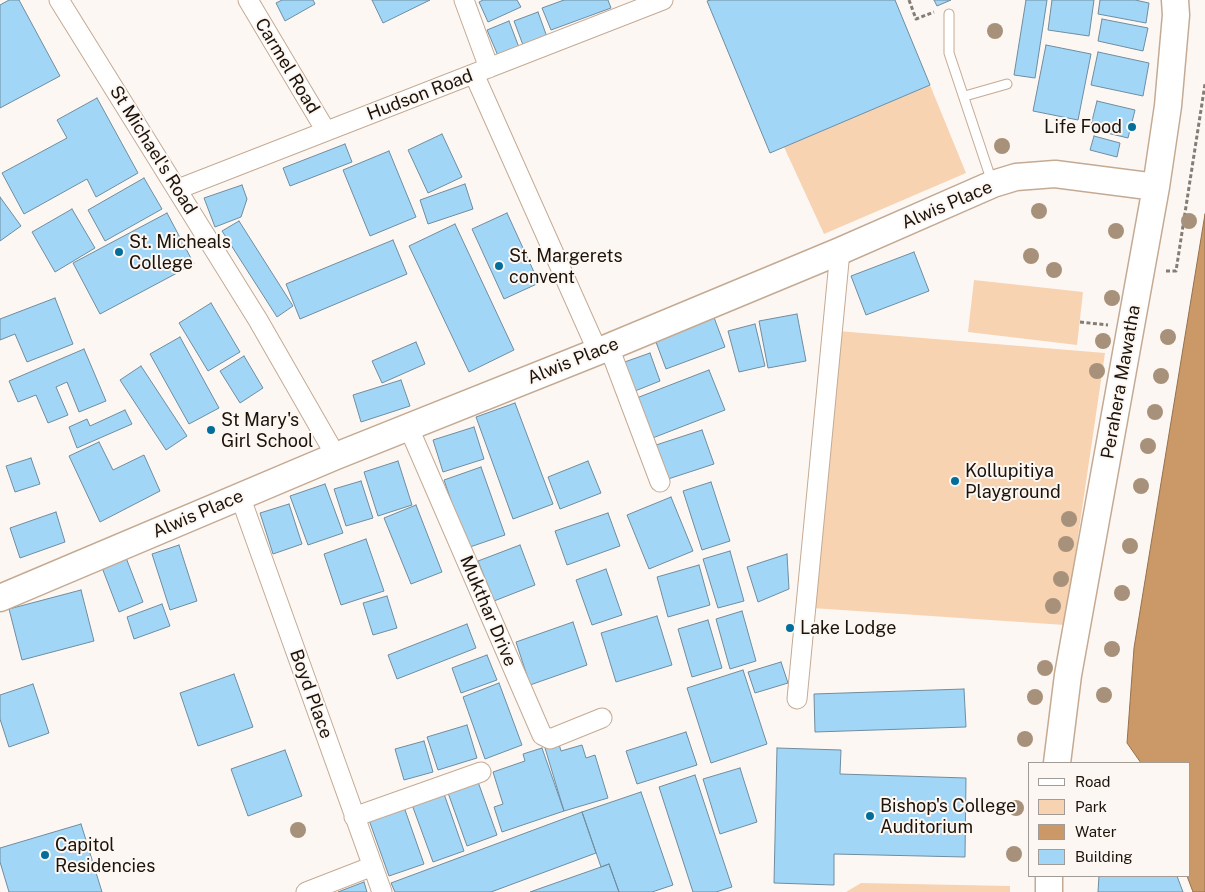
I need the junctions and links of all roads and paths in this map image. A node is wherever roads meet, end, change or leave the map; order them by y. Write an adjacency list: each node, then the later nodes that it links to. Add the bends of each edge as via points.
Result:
1 (59, 0): 15 (street, St Michael's Road)
2 (248, 0): 12 (street, Carmel Road)
3 (464, 0): 8 (street)
4 (909, 0): 7 (path, via 916,19 947,8)
5 (1175, 0): 14 (street, Perahera Mawatha, via 1168,106)
6 (657, 1): 8 (street, Hudson Road)
7 (949, 14): 11 (lane, via 949,53)
8 (481, 71): 12 (street, Hudson Road); 18 (street)
9 (1006, 84): 11 (lane)
10 (1205, 84): 17 (path, via 1176,271 1162,272)
11 (965, 96): 13 (lane)
12 (326, 131): 15 (street, Hudson Road)
13 (993, 184): 14 (street, Alwis Place, via 1016,177 1055,174); 16 (street, Alwis Place)
14 (1156, 187): 26 (street, Perahera Mawatha, via 1068,675)
15 (178, 189): 20 (street, St Michael's Road)
16 (840, 251): 18 (street, Alwis Place); 24 (street)
17 (1164, 264)
18 (604, 350): 19 (street, Alwis Place); 21 (street)
19 (408, 426): 20 (street, Alwis Place); 25 (street, Mukthar Drive, via 542,735 550,739)
20 (336, 456): 22 (street, Alwis Place)
21 (660, 482)
22 (240, 496): 23 (street, Alwis Place); 28 (street, Boyd Place)
23 (0, 598)
24 (798, 699)
25 (602, 718)
26 (1056, 762)
27 (481, 772): 28 (street)
28 (354, 817): 29 (street, Boyd Place)
29 (373, 866): 31 (street); 32 (street, Boyd Place)
30 (1049, 877): 33 (street)
31 (306, 892)
32 (382, 892)
33 (1049, 892)

